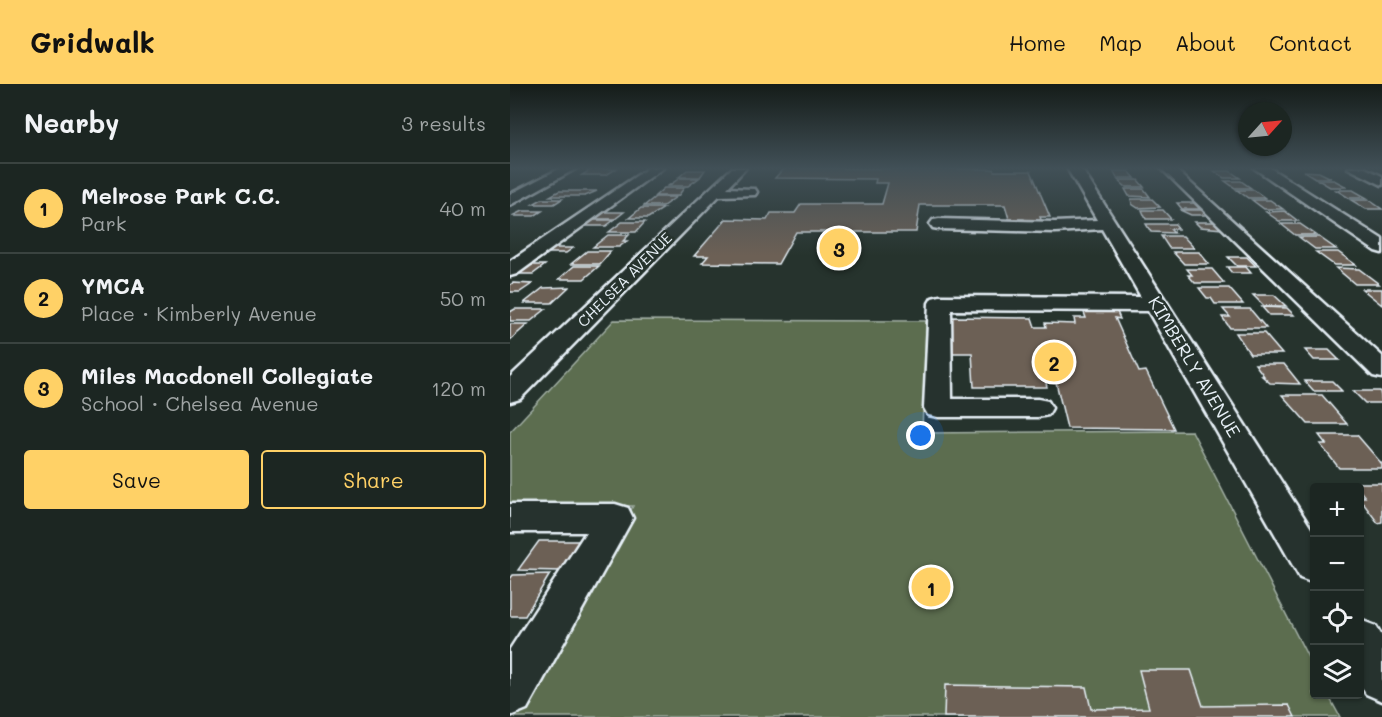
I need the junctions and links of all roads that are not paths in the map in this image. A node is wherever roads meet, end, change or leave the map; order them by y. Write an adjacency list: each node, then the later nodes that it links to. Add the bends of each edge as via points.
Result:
1 (614, 198): 9 (street)
2 (708, 198): 12 (street, CHELSEA AVENUE)
3 (1092, 198): 7 (street, KIMBERLY AVENUE)
4 (1198, 198): 11 (street)
5 (1307, 198): 8 (street)
6 (939, 224): 7 (street)
7 (1108, 224): 10 (street, KIMBERLY AVENUE)
8 (1382, 247)
9 (510, 270)
10 (1156, 304): 13 (street, via 940,303 938,408); 15 (street, KIMBERLY AVENUE)
11 (1382, 370)
12 (510, 393)
13 (1038, 408)
14 (510, 518): 18 (street, via 615,518)
15 (1310, 559)
16 (1361, 645): 17 (street)
17 (1382, 678)
18 (510, 692)

